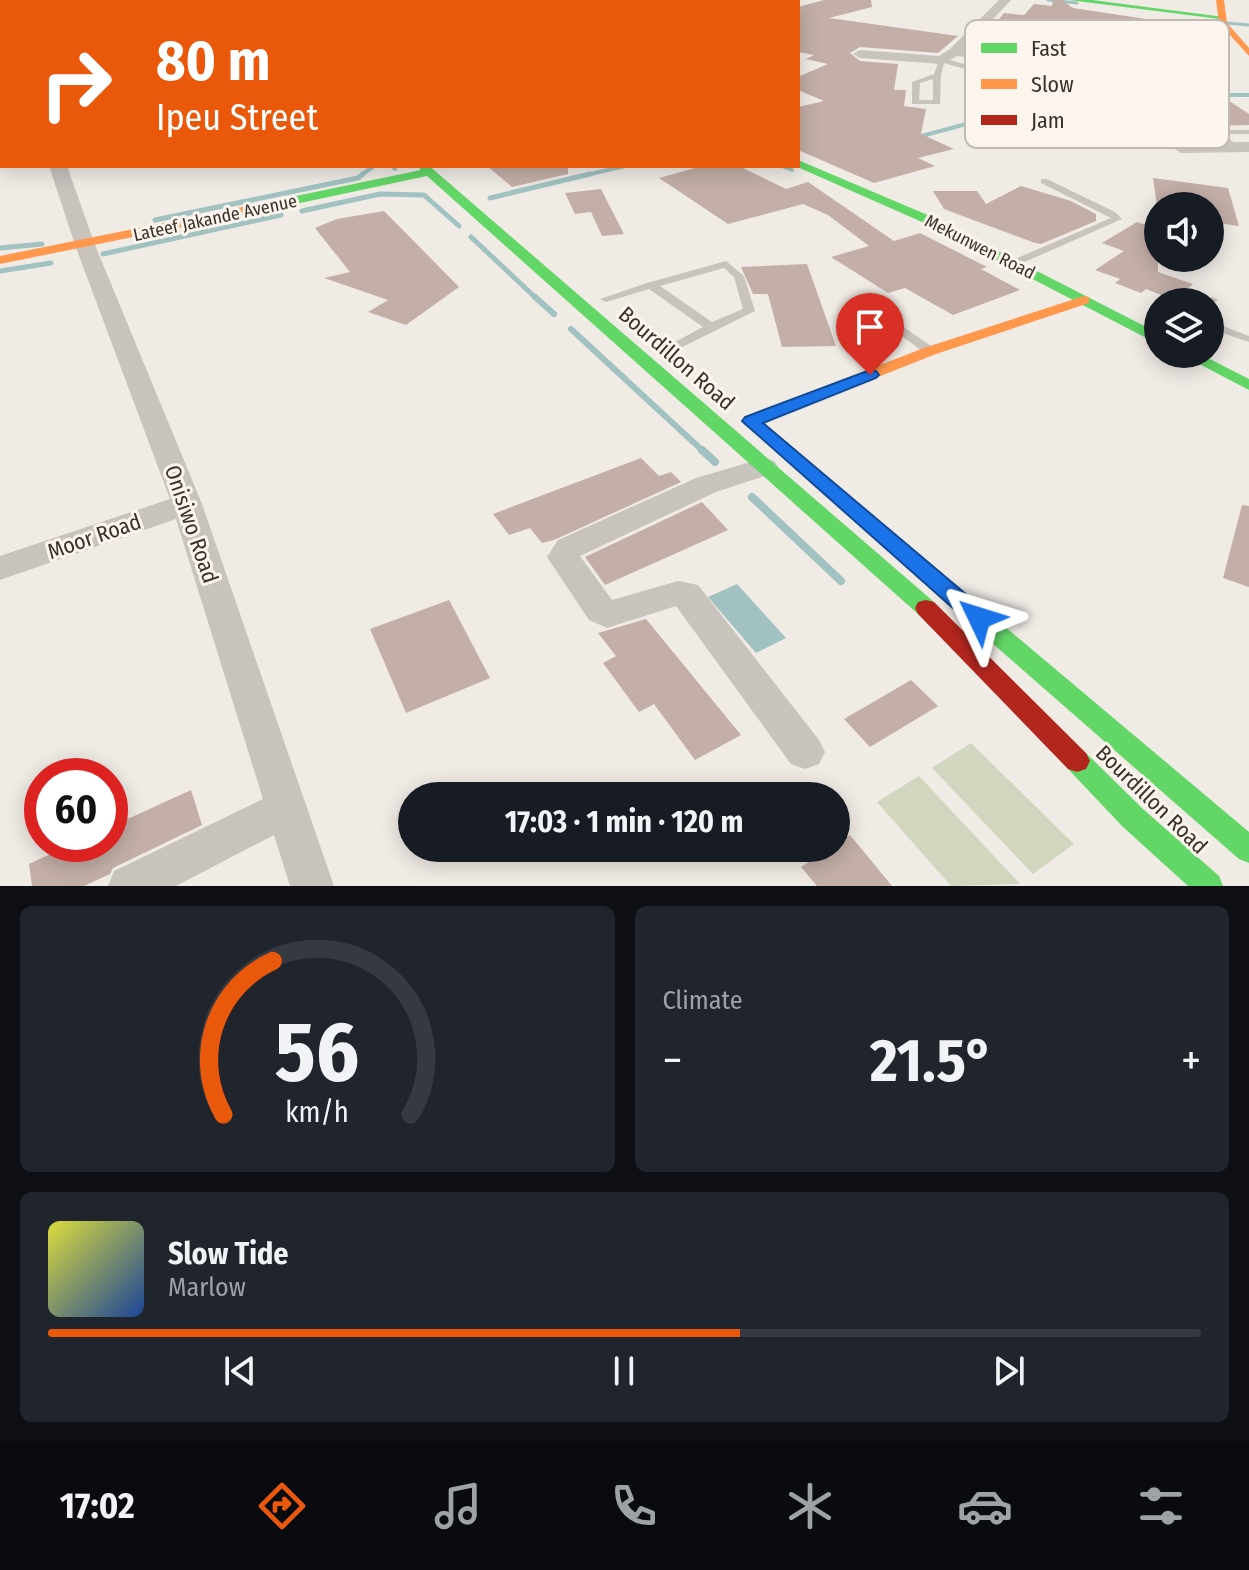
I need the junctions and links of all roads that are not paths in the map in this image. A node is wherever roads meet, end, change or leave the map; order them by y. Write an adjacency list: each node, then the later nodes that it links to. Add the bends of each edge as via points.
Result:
1 (0, 0): 2 (street)
2 (16, 0)
3 (1005, 0): 6 (street)
4 (1073, 0): 5 (street)
5 (1220, 8)
6 (986, 20)
7 (1229, 32): 11 (street)
8 (965, 42): 9 (street)
9 (955, 52): 10 (street); 13 (street)
10 (965, 53)
11 (1249, 53)
12 (860, 54): 13 (street)
13 (942, 60): 14 (lane); 15 (lane)
14 (965, 67)
15 (937, 75)
16 (800, 164): 23 (street, Mekunwen Road)
17 (59, 168): 20 (street, Onisiwo Road)
18 (433, 168): 20 (street, Lateef Jakande Avenue); 21 (street); 37 (street, Bourdillon Road)
19 (1044, 181): 23 (lane, via 1117,219)
20 (85, 245): 22 (street, Lateef Jakande Avenue); 38 (street, Onisiwo Road)
21 (548, 251)
22 (0, 260)
23 (1014, 263): 27 (street, Mekunwen Road)
24 (651, 285): 25 (lane); 28 (lane); 28 (lane, via 726,264 739,276 749,311)
25 (606, 299)
26 (859, 299): 33 (lane)
27 (1084, 300): 30 (street, Mekunwen Road); 33 (street)
28 (711, 327): 32 (lane)
29 (1224, 330): 31 (lane)
30 (1144, 332)
31 (1247, 339)
32 (666, 350)
33 (930, 351): 36 (street)
34 (1216, 368): 35 (street)
35 (1249, 385)
36 (751, 421)
37 (764, 467): 41 (street, via 706,485 569,548 563,557 607,615 686,594); 46 (street, Bourdillon Road, via 940,621 1133,818)
38 (187, 504): 39 (street, Moor Road); 42 (street, Onisiwo Road)
39 (0, 568)
40 (931, 577): 43 (street, Bourdillon Road)
41 (805, 752)
42 (286, 808): 44 (street); 45 (street, Onisiwo Road)
43 (1249, 850)
44 (130, 886)
45 (312, 886)
46 (1209, 886)

